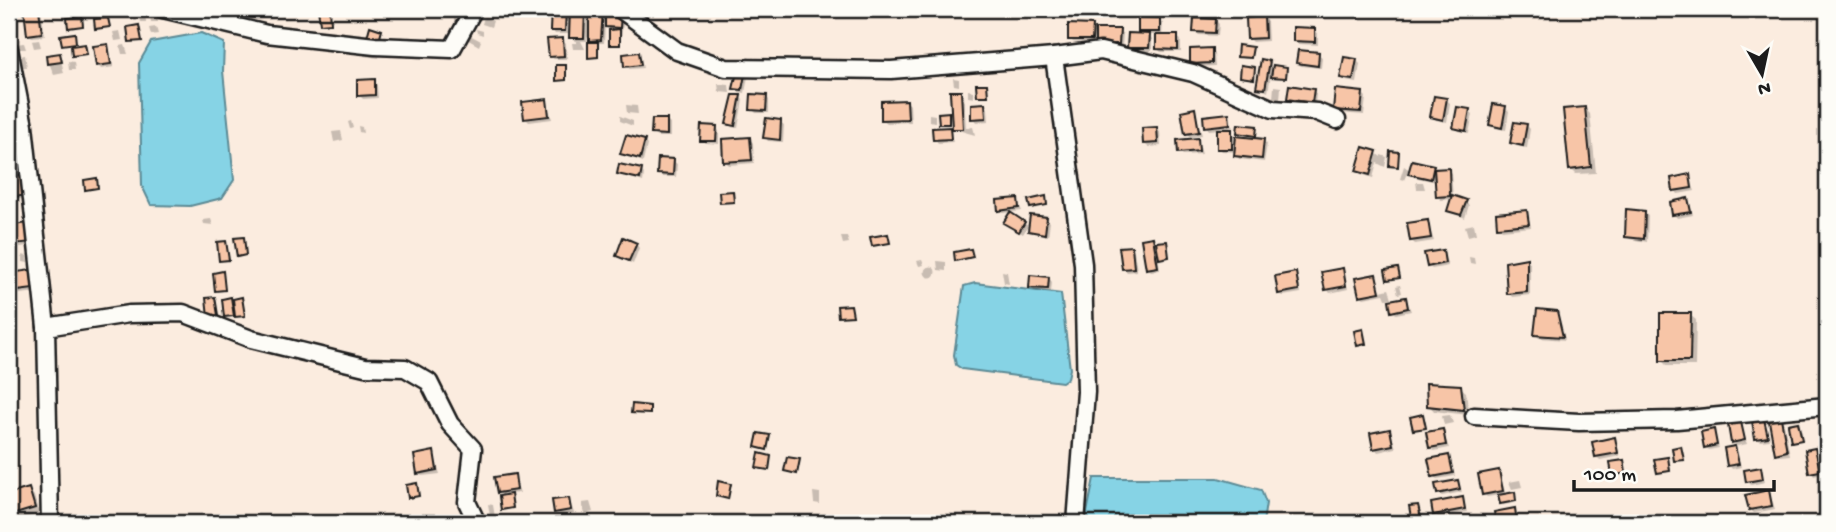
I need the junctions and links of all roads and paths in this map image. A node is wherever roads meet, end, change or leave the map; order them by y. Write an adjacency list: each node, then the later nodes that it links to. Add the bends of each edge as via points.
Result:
1 (163, 9): 2 (street, via 267,34 452,49)
2 (474, 9)
3 (620, 9): 5 (street, via 677,51 726,68 891,70)
4 (9, 49): 7 (street, via 24,126)
5 (1054, 57): 6 (street, via 1101,51 1193,73 1273,109 1317,112); 12 (street, via 1083,264 1086,392)
6 (1337, 120)
7 (46, 327): 10 (street); 11 (street, via 129,314 183,313 251,339 366,367 405,368 429,382 450,424 473,449 467,502)
8 (1827, 405): 9 (street, via 1677,420 1579,422)
9 (1474, 416)
10 (50, 523)
11 (477, 523)
12 (1076, 523)

